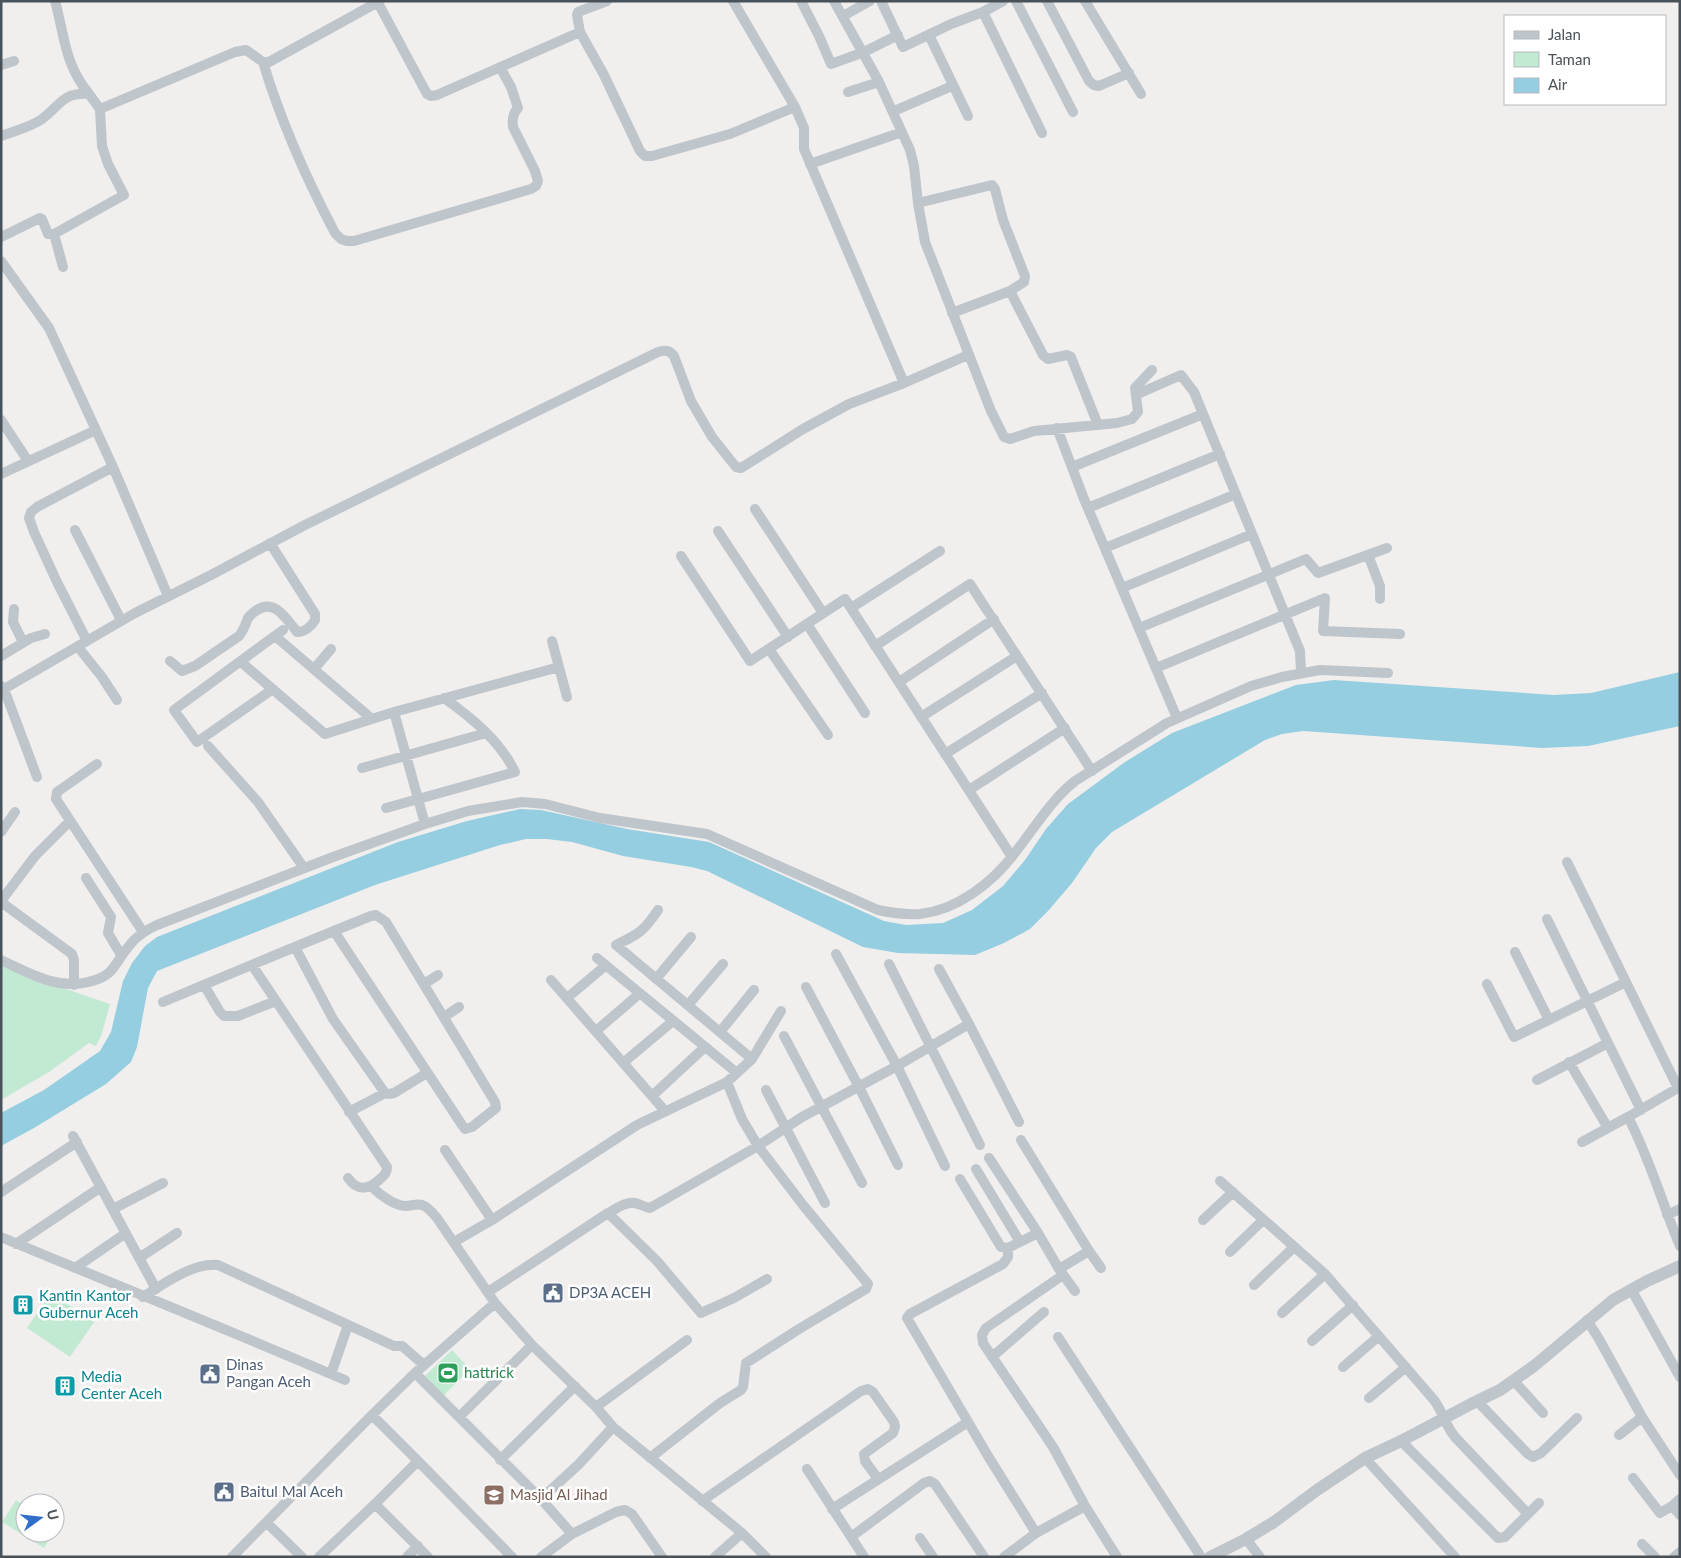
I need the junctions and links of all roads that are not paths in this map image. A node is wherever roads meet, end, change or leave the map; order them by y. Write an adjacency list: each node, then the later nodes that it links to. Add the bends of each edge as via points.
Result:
1 (55, 1): 27 (street, via 70,63)
2 (607, 1): 15 (street, via 578,12)
3 (801, 1): 18 (street, via 831,64)
4 (834, 1): 14 (street)
5 (870, 1): 14 (street)
6 (881, 1): 17 (street)
7 (1016, 1): 32 (street)
8 (1047, 1): 23 (street, via 1088,81 1099,86)
9 (1085, 1): 23 (street)
10 (377, 2): 20 (street, via 294,49); 22 (street, via 428,95 436,95)
11 (735, 2): 29 (street)
12 (998, 2): 13 (street)
13 (982, 12): 16 (street); 35 (street)
14 (843, 16): 18 (street)
15 (580, 32): 22 (street); 29 (street, via 645,156 730,134)
16 (929, 35): 17 (street, via 903,47); 25 (street)
17 (898, 36): 18 (street)
18 (864, 52): 24 (street)
19 (14, 61): 21 (street)
20 (263, 62): 22 (street, via 307,179 335,233 347,241 536,186 535,171 512,123 518,108 517,101); 30 (street, via 246,50 235,52)
21 (1, 65)
22 (500, 67)
23 (1129, 73): 28 (street)
24 (879, 82): 26 (street); 31 (street)
25 (952, 86): 31 (street); 33 (street)
26 (848, 92)
27 (89, 94): 30 (street); 36 (street, via 72,94 42,119)
28 (1141, 94)
29 (795, 107): 37 (street, via 804,128 804,149)
30 (100, 109): 39 (street, via 102,146 124,195)
31 (894, 112): 34 (street)
32 (1073, 112)
33 (968, 116)
34 (902, 132): 37 (street); 38 (street, via 914,166)
35 (1042, 133)
36 (1, 136)
37 (810, 164): 47 (street)
38 (918, 203): 43 (street, via 987,185 994,186 1025,276 1024,282); 44 (street, via 925,242)
39 (54, 234): 40 (street, via 48,234 40,218); 42 (street)
40 (1, 237)
41 (1, 261): 53 (street, via 49,328)
42 (63, 267)
43 (1010, 290): 44 (street); 51 (street, via 1042,356 1048,359 1071,356)
44 (952, 313): 45 (street)
45 (968, 355): 47 (street); 52 (street, via 1004,437 1014,439 1034,430)
46 (1152, 370): 51 (street, via 1135,388 1137,415 1117,423)
47 (904, 382): 65 (street, via 849,404 741,468 736,467 691,402 674,356 666,350 658,352)
48 (1140, 393): 49 (street, via 1180,375 1194,392)
49 (1203, 414): 54 (street); 56 (street)
50 (1, 420): 55 (street)
51 (1098, 425): 52 (street)
52 (1057, 428): 56 (street)
53 (96, 430): 55 (street); 57 (street)
54 (1220, 454): 59 (street); 60 (street)
55 (28, 462): 58 (street)
56 (1072, 467): 60 (street)
57 (113, 468): 73 (street); 88 (street, via 37,507 29,518)
58 (1, 474)
59 (1236, 494): 64 (street); 66 (street)
60 (1088, 508): 66 (street)
61 (755, 509): 77 (street)
62 (75, 530): 79 (street)
63 (718, 531): 85 (street)
64 (1252, 534): 71 (street); 72 (street)
65 (270, 543): 73 (street); 94 (street, via 314,614 313,625 297,632 279,610 263,606 252,614 239,636 195,666 182,671)
66 (1105, 548): 72 (street)
67 (1387, 548): 69 (street)
68 (940, 550): 75 (street)
69 (1368, 555): 71 (street, via 1318,572 1306,559); 74 (street, via 1380,586)
70 (681, 556): 91 (street, via 750,661)
71 (1269, 574): 78 (street); 82 (street)
72 (1122, 588): 82 (street)
73 (168, 596): 79 (street)
74 (1380, 599)
75 (850, 608): 77 (street, via 845,599); 89 (street)
76 (14, 609): 87 (street, via 13,622)
77 (823, 613): 81 (street)
78 (1285, 614): 84 (street, via 1325,598 1323,631); 97 (street); 99 (street, via 1300,652)
79 (121, 620): 88 (street)
80 (994, 620): 89 (street, via 970,584); 93 (street); 101 (street)
81 (807, 624): 85 (street); 109 (street)
82 (1139, 628): 97 (street)
83 (45, 634): 87 (street)
84 (1400, 634)
85 (788, 636): 91 (street)
86 (552, 641): 96 (street)
87 (23, 642): 92 (street)
88 (82, 644): 102 (street); 107 (street)
89 (875, 646): 101 (street)
90 (330, 649): 98 (street)
91 (769, 649): 115 (street)
92 (1, 656)
93 (1017, 656): 104 (street); 110 (street)
94 (170, 661)
95 (241, 662): 98 (street, via 279,633); 103 (street); 103 (street, via 174,710 196,742)
96 (559, 667): 105 (street); 106 (street)
97 (1156, 668): 111 (street)
98 (314, 670): 112 (street)
99 (1301, 672): 100 (street); 111 (street, via 1251,686)
100 (1388, 674)
101 (899, 682): 110 (street)
102 (2, 687): 122 (street)
103 (273, 689): 112 (street, via 325,734)
104 (1042, 693): 113 (street); 117 (street)
105 (567, 697)
106 (444, 698): 108 (street); 114 (street)
107 (117, 700)
108 (394, 712): 112 (street); 118 (street)
109 (865, 713)
110 (921, 717): 117 (street)
111 (1177, 718): 121 (street)
112 (372, 719)
113 (1065, 728): 121 (street); 123 (street)
114 (486, 733): 118 (street); 124 (street, via 515,772)
115 (828, 735)
116 (208, 746): 132 (street, via 258,802)
117 (946, 754): 123 (street)
118 (406, 756): 120 (street); 124 (street)
119 (97, 764): 127 (street, via 57,792 56,799)
120 (362, 768)
121 (1092, 771): 130 (street, via 1064,790)
122 (37, 777)
123 (969, 790): 130 (street)
124 (418, 799): 125 (street); 128 (street)
125 (386, 808)
126 (15, 812): 129 (street)
127 (70, 821): 134 (street, via 35,856); 138 (street)
128 (425, 824): 130 (street, via 468,811 522,802 707,834 860,903 899,914 938,911 959,902 989,880); 132 (street)
129 (1, 832)
130 (1012, 856)
131 (1567, 862): 154 (street)
132 (304, 868): 138 (street)
133 (86, 878): 143 (street, via 111,917 108,933)
134 (1, 902): 157 (street, via 72,954)
135 (658, 910): 152 (street, via 641,932 616,945)
136 (1547, 919): 164 (street)
137 (334, 931): 140 (street); 155 (street, via 371,916 381,917); 183 (street)
138 (143, 932): 143 (street)
139 (691, 937): 152 (street)
140 (295, 947): 146 (street); 189 (street, via 334,1019)
141 (1515, 952): 170 (street)
142 (836, 954): 182 (street)
143 (121, 955): 157 (street, via 113,968 98,980)
144 (597, 958): 149 (street)
145 (1, 960): 157 (street, via 39,978)
146 (252, 964): 158 (street); 163 (street)
147 (723, 964): 166 (street)
148 (889, 964): 177 (street)
149 (605, 966): 161 (street); 162 (street)
150 (939, 970): 172 (street)
151 (438, 975): 155 (street)
152 (656, 979): 166 (street)
153 (551, 980): 162 (street)
154 (1626, 982): 164 (street); 192 (street, via 1678,1088)
155 (424, 984): 169 (street)
156 (1487, 984): 170 (street, via 1514,1037)
157 (74, 985)
158 (204, 985): 163 (street, via 224,1016 238,1016); 165 (street)
159 (806, 987): 187 (street)
160 (754, 990): 174 (street)
161 (640, 994): 171 (street); 173 (street)
162 (567, 998): 173 (street)
163 (276, 1001): 194 (street)
164 (1587, 1001): 170 (street); 176 (street)
165 (163, 1002)
166 (688, 1005): 174 (street)
167 (459, 1007): 169 (street)
168 (781, 1011): 179 (street)
169 (444, 1016): 183 (street, via 493,1097 496,1108 472,1128 465,1129)
170 (1548, 1020)
171 (673, 1021): 178 (street); 180 (street)
172 (970, 1024): 177 (street); 196 (street)
173 (596, 1032): 180 (street)
174 (720, 1032): 179 (street)
175 (784, 1036): 191 (street)
176 (1608, 1042): 181 (street); 192 (street)
177 (932, 1046): 182 (street); 201 (street)
178 (705, 1047): 184 (street); 190 (street)
179 (752, 1059): 184 (street)
180 (623, 1062): 190 (street)
181 (1569, 1062): 185 (street); 198 (street)
182 (897, 1066): 187 (street); 206 (street)
183 (428, 1073): 189 (street, via 394,1093)
184 (738, 1073): 186 (street)
185 (1537, 1080)
186 (727, 1082): 193 (street); 202 (street, via 742,1119)
187 (859, 1087): 191 (street); 205 (street)
188 (766, 1090): 197 (street)
189 (385, 1092): 194 (street)
190 (652, 1096): 193 (street)
191 (822, 1106): 197 (street); 212 (street)
192 (1642, 1110): 195 (street)
193 (665, 1111): 222 (street)
194 (349, 1112): 214 (street, via 387,1167 385,1175)
195 (1628, 1117): 198 (street); 221 (street, via 1644,1150)
196 (1019, 1122)
197 (786, 1128): 202 (street); 217 (street)
198 (1608, 1128): 200 (street)
199 (1021, 1140): 235 (street)
200 (1582, 1142)
201 (980, 1145)
202 (758, 1146): 220 (street, via 650,1208 630,1203); 284 (street, via 865,1278 868,1286 746,1363 741,1390)
203 (445, 1150): 222 (street)
204 (989, 1158): 227 (street)
205 (898, 1165)
206 (945, 1166)
207 (976, 1169): 230 (street)
208 (348, 1178): 214 (street, via 358,1187)
209 (960, 1179): 234 (street, via 1002,1247)
210 (1220, 1181): 216 (street)
211 (163, 1183): 218 (street)
212 (862, 1183)
213 (101, 1187): 215 (street, via 75,1139); 218 (street); 231 (street)
214 (372, 1187): 229 (street, via 394,1202 426,1206)
215 (1, 1192)
216 (1233, 1192): 223 (street); 224 (street)
217 (826, 1203)
218 (113, 1209): 225 (street)
219 (1680, 1209): 221 (street)
220 (608, 1213): 243 (street, via 657,1261 701,1313); 248 (street)
221 (1667, 1215): 232 (street)
222 (492, 1220): 229 (street)
223 (1204, 1220)
224 (1263, 1220): 233 (street); 236 (street)
225 (126, 1233): 237 (street); 239 (street)
226 (177, 1233): 237 (street)
227 (1038, 1233): 230 (street); 241 (street)
228 (1, 1237): 231 (street)
229 (454, 1242): 248 (street)
230 (1020, 1242): 234 (street)
231 (16, 1244): 239 (street)
232 (1680, 1246)
233 (1294, 1247): 242 (street); 244 (street)
234 (1008, 1248): 280 (street, via 1008,1257 1003,1264 907,1318)
235 (1089, 1251): 240 (street); 241 (street)
236 (1230, 1252)
237 (139, 1258): 245 (street)
238 (1680, 1266): 246 (street)
239 (76, 1268): 249 (street)
240 (1101, 1268)
241 (1061, 1272): 247 (street); 261 (street, via 986,1328 982,1335 983,1343)
242 (1325, 1274): 251 (street); 253 (street)
243 (767, 1279)
244 (1254, 1285)
245 (156, 1289): 249 (street); 255 (street, via 200,1266 218,1265)
246 (1631, 1289): 254 (street); 267 (street)
247 (1075, 1290)
248 (488, 1292): 250 (street)
249 (143, 1296): 266 (street)
250 (495, 1303): 260 (street); 262 (street)
251 (1353, 1305): 256 (street); 259 (street)
252 (1044, 1312): 261 (street)
253 (1282, 1313)
254 (1587, 1320): 269 (street); 277 (street)
255 (348, 1325): 262 (street, via 394,1346 402,1346); 266 (street)
256 (1378, 1336): 263 (street); 264 (street)
257 (1058, 1337): 326 (street)
258 (687, 1340): 273 (street)
259 (1312, 1341)
260 (532, 1345): 270 (street); 276 (street)
261 (992, 1356): 297 (street, via 1053,1447)
262 (424, 1365): 265 (street)
263 (1406, 1367): 271 (street); 279 (street, via 1434,1400)
264 (1343, 1368)
265 (415, 1373): 275 (street); 276 (street)
266 (331, 1374): 268 (street)
267 (1680, 1377)
268 (345, 1380)
269 (1514, 1381): 272 (street); 274 (street)
270 (575, 1386): 273 (street); 286 (street)
271 (1369, 1398)
272 (1477, 1401): 278 (street, via 1533,1457 1546,1450); 279 (street)
273 (596, 1407): 281 (street)
274 (1543, 1413)
275 (372, 1415): 287 (street); 301 (street)
276 (459, 1417): 286 (street)
277 (1642, 1417): 282 (street); 289 (street)
278 (1578, 1418)
279 (1443, 1419): 283 (street); 299 (street, via 1454,1437)
280 (968, 1422): 290 (street); 303 (street)
281 (613, 1427): 284 (street); 292 (street)
282 (1619, 1435)
283 (1401, 1441): 285 (street); 299 (street, via 1498,1538 1505,1537)
284 (650, 1458): 293 (street)
285 (1365, 1458): 307 (street); 329 (street)
286 (500, 1460): 292 (street)
287 (418, 1461): 296 (street); 316 (street)
288 (808, 1469): 298 (street)
289 (1680, 1475)
290 (878, 1478): 293 (street, via 864,1459 864,1454 893,1433 895,1427 868,1389); 298 (street)
291 (1633, 1478): 295 (street, via 1660,1513)
292 (541, 1500): 304 (street)
293 (702, 1501): 302 (street)
294 (1539, 1502): 299 (street)
295 (1676, 1502): 300 (street)
296 (375, 1504): 309 (street); 313 (street)
297 (1085, 1506): 303 (street); 325 (street)
298 (832, 1509): 305 (street)
299 (1528, 1514)
300 (1680, 1515)
301 (267, 1523): 311 (street); 312 (street)
302 (742, 1533): 319 (street); 320 (street)
303 (1036, 1533): 324 (street)
304 (572, 1534): 317 (street); 318 (street, via 625,1510 632,1514)
305 (851, 1537): 321 (street); 323 (street, via 930,1481)
306 (920, 1538): 322 (street)
307 (1246, 1539): 327 (street); 328 (street)
308 (1642, 1544): 330 (street)
309 (418, 1546): 314 (street); 315 (street)
310 (1680, 1552): 331 (street)
311 (232, 1557)
312 (302, 1557)
313 (319, 1557)
314 (407, 1557)
315 (428, 1557)
316 (512, 1557)
317 (541, 1557)
318 (662, 1557)
319 (715, 1557)
320 (766, 1557)
321 (864, 1557)
322 (933, 1557)
323 (984, 1557)
324 (1004, 1557)
325 (1117, 1557)
326 (1201, 1557)
327 (1210, 1557)
328 (1260, 1557)
329 (1455, 1557)
330 (1655, 1557)
331 (1674, 1557)

